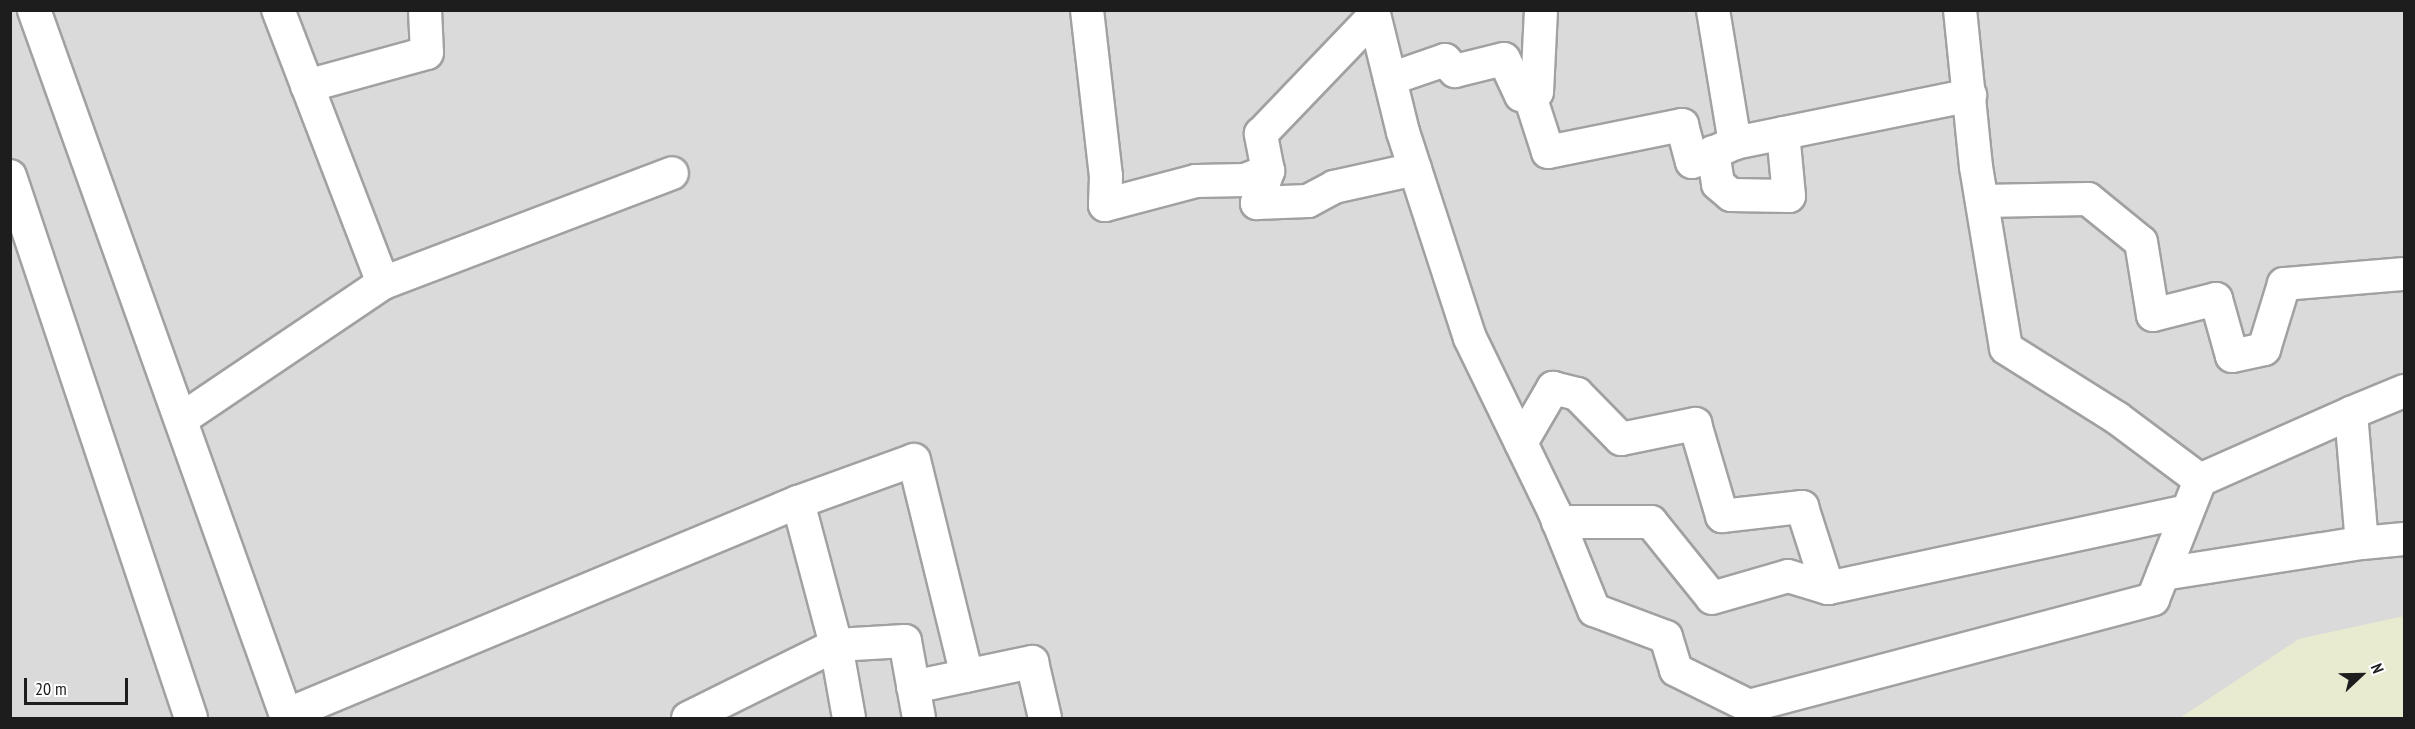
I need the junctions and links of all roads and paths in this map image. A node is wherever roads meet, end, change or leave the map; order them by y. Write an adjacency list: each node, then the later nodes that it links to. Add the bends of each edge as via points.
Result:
1 (34, 10): 24 (street)
2 (278, 10): 10 (street)
3 (425, 10): 10 (street, via 427,53)
4 (1087, 10): 16 (street, via 1106,176 1104,205 1196,182 1245,180)
5 (1541, 10): 11 (street, via 1537,92)
6 (1713, 10): 14 (street)
7 (1960, 10): 12 (street)
8 (1373, 13): 9 (street); 16 (street, via 1261,134)
9 (1390, 80): 11 (street, via 1445,60 1455,71 1504,59 1521,95); 15 (street)
10 (307, 86): 21 (street)
11 (1529, 93): 14 (street, via 1548,152 1682,125 1692,162)
12 (1970, 95): 13 (street); 19 (street)
13 (1783, 133): 14 (street); 14 (street, via 1789,196 1731,195 1718,184)
14 (1724, 148)
15 (1415, 169): 16 (street, via 1334,187 1308,201 1257,203); 25 (street, via 1470,338)
16 (1268, 171)
17 (672, 173): 21 (street)
18 (10, 176): 38 (street)
19 (1982, 201): 20 (street, via 2088,199 2141,242 2153,315 2216,299 2232,356 2264,349 2284,284); 26 (street, via 2006,348 2117,418)
20 (2404, 274)
21 (383, 283): 24 (street)
22 (2404, 391): 23 (street)
23 (2351, 413): 26 (street); 31 (street)
24 (183, 418): 37 (street)
25 (1521, 443): 29 (street); 33 (street, via 1553,388 1577,394 1621,439 1695,424 1722,516 1802,507)
26 (2200, 480): 28 (street)
27 (798, 502): 34 (street); 35 (street, via 914,460); 37 (street)
28 (2187, 512): 32 (street); 33 (street)
29 (1558, 522): 32 (street, via 1594,610 1666,637 1676,670 1749,706 2153,599); 33 (street, via 1651,522 1712,598 1788,576)
30 (2404, 539): 31 (street)
31 (2362, 543): 32 (street)
32 (2163, 574)
33 (1828, 588)
34 (836, 645): 36 (street, via 905,641); 39 (street); 40 (street); 41 (street)
35 (967, 676): 36 (street); 43 (street, via 1032,663)
36 (913, 687): 42 (street)
37 (286, 717)
38 (191, 718)
39 (688, 718)
40 (831, 718)
41 (849, 718)
42 (919, 718)
43 (1045, 718)

